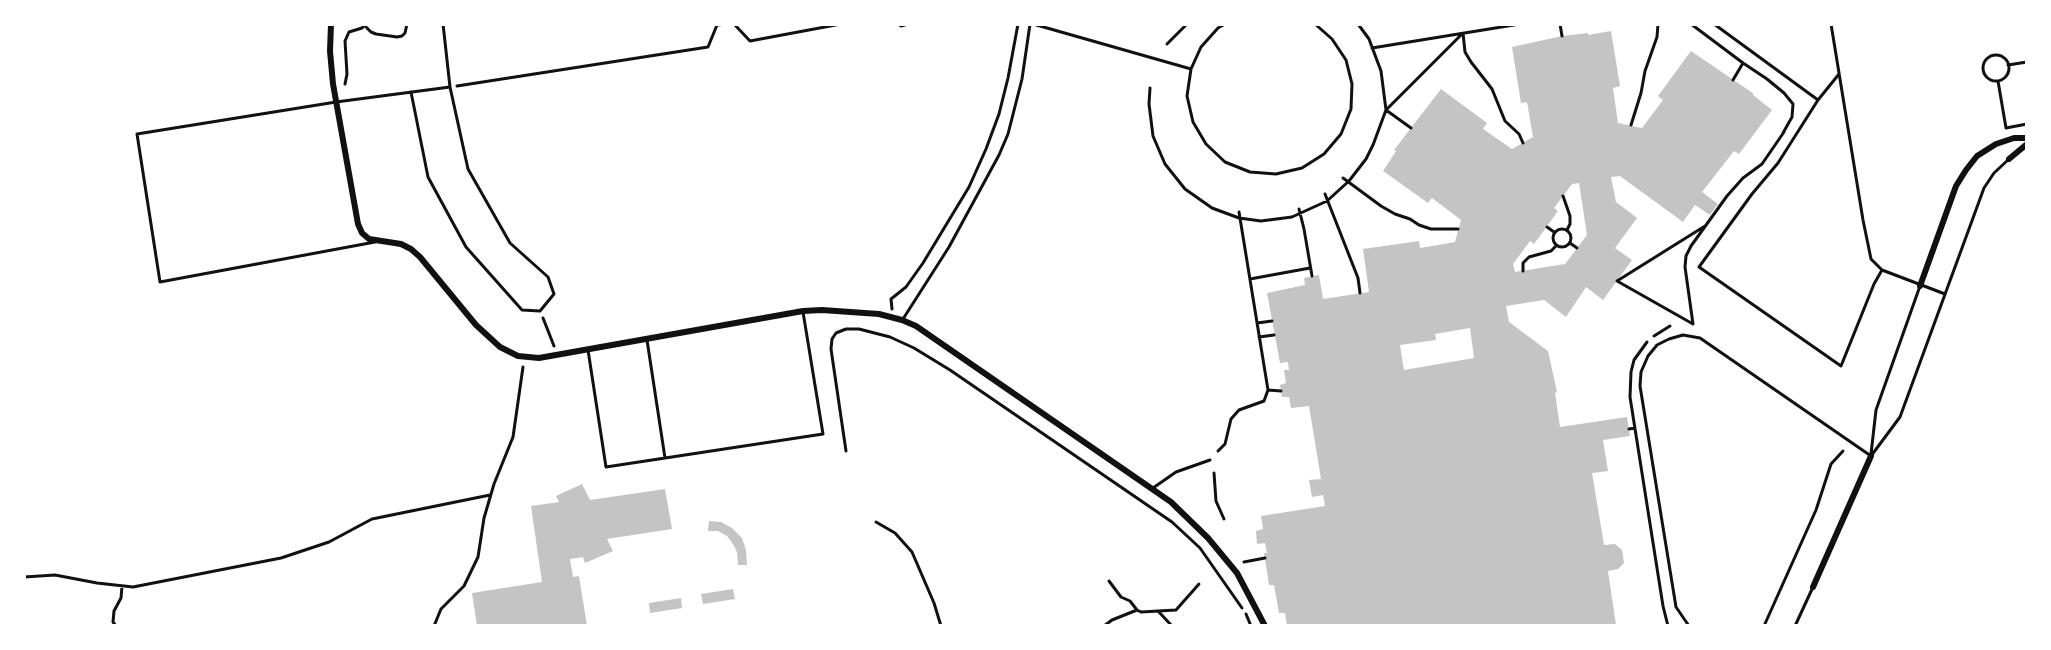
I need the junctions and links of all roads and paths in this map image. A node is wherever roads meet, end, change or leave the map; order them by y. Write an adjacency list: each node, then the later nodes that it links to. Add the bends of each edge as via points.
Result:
1 (331, 24): 37 (street)
2 (407, 24): 21 (path, via 405,33 397,37 376,34)
3 (443, 24): 34 (lane)
4 (727, 24): 34 (path, via 717,26 708,47)
5 (734, 24): 6 (path, via 750,41)
6 (841, 24)
7 (898, 24): 8 (path)
8 (908, 24)
9 (1018, 24): 69 (path, via 999,114 978,168 923,264 891,299)
10 (1032, 24): 29 (lane); 72 (lane, via 1022,79 999,155 949,247)
11 (1188, 24): 24 (path)
12 (1225, 24): 29 (lane, via 1201,47)
13 (1315, 24): 29 (lane, via 1332,39 1346,60 1352,84 1351,109 1336,141 1302,168 1276,174 1250,172 1226,162 1212,150 1193,122 1187,96)
14 (1358, 24): 25 (path)
15 (1520, 24): 22 (path)
16 (1560, 24): 23 (path)
17 (1658, 24): 40 (path)
18 (1691, 24): 27 (path)
19 (1714, 24): 36 (lane)
20 (1831, 24): 30 (lane)
21 (365, 25): 33 (path, via 349,32 345,41)
22 (1463, 33): 25 (path); 38 (path); 44 (path, via 1465,52 1492,89 1505,121 1519,134)
23 (1562, 36)
24 (1167, 44)
25 (1372, 48): 38 (path, via 1381,71)
26 (2027, 62): 28 (path)
27 (1743, 63): 31 (path); 42 (path, via 1793,104 1792,117)
28 (2008, 65): 32 (path, via 2008,73); 32 (path, via 1997,56 1984,63 1987,78)
29 (1191, 69)
30 (1839, 74): 36 (lane); 62 (lane, via 1866,240 1871,259)
31 (1733, 80)
32 (1998, 81): 39 (path, via 2006,128)
33 (345, 84)
34 (450, 87): 35 (lane); 70 (lane, via 468,169 510,243 548,277 554,294)
35 (411, 92): 37 (lane); 70 (lane, via 428,177 466,247 522,310)
36 (1818, 100): 62 (lane, via 1778,163 1699,267 1841,366)
37 (336, 102): 57 (street, via 358,224 362,233); 57 (lane, via 136,134 160,282)
38 (1386, 110): 41 (path)
39 (2027, 124)
40 (1631, 125)
41 (1411, 128)
42 (1779, 138)
43 (2027, 138): 66 (street, via 1996,144 1977,156 1965,170)
44 (1522, 143)
45 (2027, 144): 46 (street)
46 (2009, 159): 68 (lane, via 1984,188)
47 (1342, 177): 54 (path, via 1381,206 1419,225)
48 (1325, 194): 67 (path, via 1358,278)
49 (1563, 196): 55 (path, via 1570,216)
50 (1299, 208): 61 (path)
51 (1239, 212): 65 (path)
52 (1709, 224): 75 (path, via 1617,281)
53 (1547, 227): 56 (path)
54 (1458, 229)
55 (1567, 230): 56 (path); 58 (path)
56 (1554, 232): 59 (path)
57 (378, 242): 83 (street, via 411,249 491,340)
58 (1570, 243): 59 (path); 60 (path)
59 (1556, 246): 63 (path, via 1529,257)
60 (1577, 248)
61 (1311, 268): 64 (path); 65 (path)
62 (1882, 270): 66 (lane)
63 (1522, 271)
64 (1312, 276)
65 (1250, 279): 74 (path)
66 (1920, 286): 68 (lane); 91 (lane, via 1876,410)
67 (1360, 293)
68 (1946, 294): 91 (lane, via 1900,417)
69 (892, 304)
70 (540, 311): 82 (path)
71 (803, 311): 72 (street, via 879,314); 80 (street); 92 (lane, via 823,434)
72 (902, 320): 95 (street)
73 (1272, 321): 74 (path)
74 (1257, 323): 79 (path)
75 (1693, 324)
76 (891, 329): 78 (path)
77 (1274, 335): 79 (path)
78 (890, 337): 88 (path, via 846,329 832,339); 113 (path, via 950,370 1172,522 1206,556)
79 (1259, 337): 84 (path)
80 (647, 340): 81 (street); 92 (lane)
81 (588, 350): 82 (street); 92 (lane, via 606,467)
82 (558, 355): 83 (street)
83 (524, 357): 96 (path, via 513,437)
84 (1268, 390): 85 (path); 89 (path, via 1264,401 1239,410 1231,419 1225,444)
85 (1281, 391)
86 (1635, 428): 87 (path)
87 (1629, 429)
88 (846, 451)
89 (1218, 451)
90 (1843, 451): 116 (path, via 1830,464 1816,510)
91 (1870, 456): 105 (street); 115 (lane, via 1700,338 1683,335 1657,345 1641,372 1640,386 1676,607)
92 (665, 458)
93 (1210, 460): 95 (lane, via 1176,472)
94 (1214, 473): 97 (path, via 1216,501)
95 (1152, 489): 114 (street, via 1171,501 1237,573)
96 (490, 495): 104 (path, via 372,519 329,542 281,558); 109 (path, via 472,572 441,609)
97 (1224, 519)
98 (876, 522): 110 (path, via 895,533 912,552)
99 (1265, 558): 100 (path)
100 (1244, 562)
101 (24, 577): 104 (path, via 56,575)
102 (1109, 581): 106 (path)
103 (1199, 584): 107 (path, via 1176,610)
104 (122, 586): 108 (path, via 114,611)
105 (1813, 587): 117 (lane)
106 (1137, 610): 107 (path); 111 (path)
107 (1158, 611): 112 (path)
108 (116, 626)
109 (434, 626)
110 (940, 626)
111 (1104, 626)
112 (1172, 626)
113 (1251, 626)
114 (1265, 626)
115 (1689, 626)
116 (1764, 626)
117 (1795, 626)

